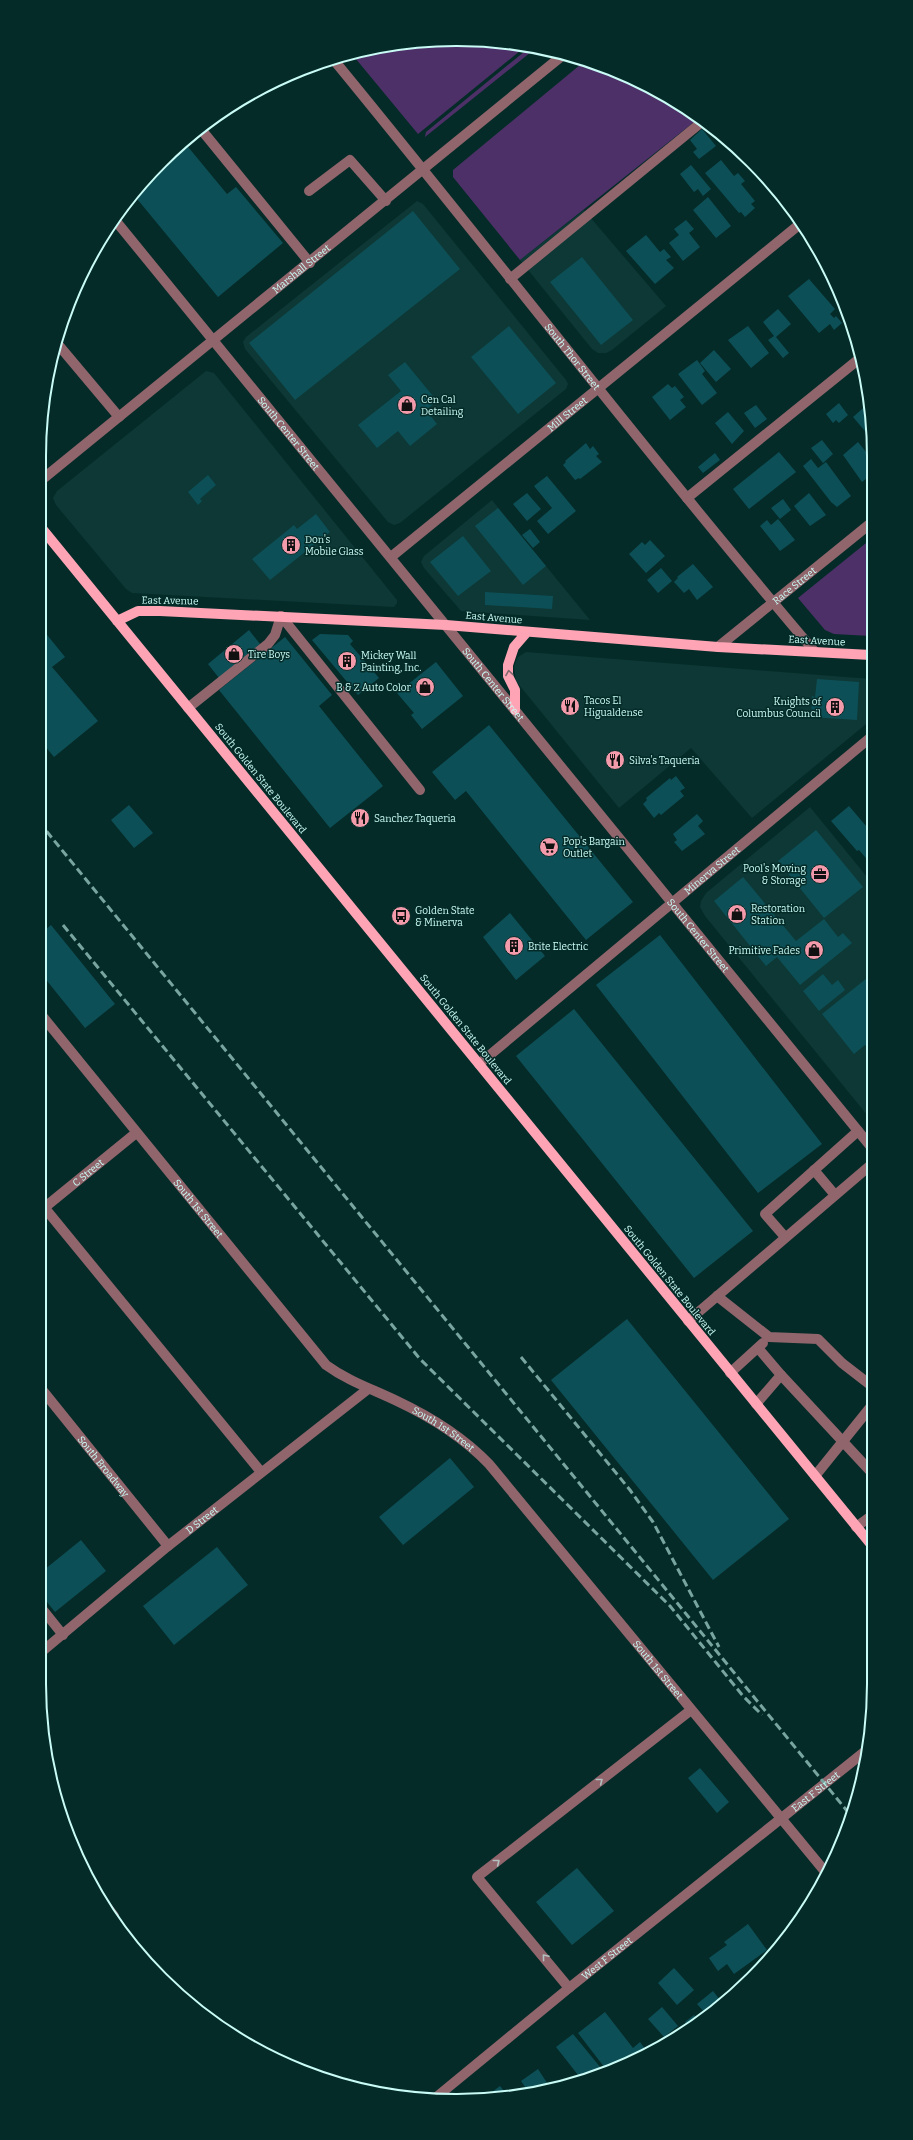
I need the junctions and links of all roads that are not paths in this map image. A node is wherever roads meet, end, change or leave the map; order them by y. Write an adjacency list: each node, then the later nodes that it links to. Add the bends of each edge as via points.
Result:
1 (558, 59): 5 (street, Marshall Street)
2 (337, 64): 5 (street, South Thor Street)
3 (698, 125): 11 (street)
4 (204, 133): 10 (street)
5 (424, 170): 7 (street, Marshall Street); 11 (street, South Thor Street)
6 (309, 191): 7 (street, via 350,160)
7 (386, 201): 10 (street, Marshall Street)
8 (118, 224): 12 (street, South Center Street)
9 (797, 227): 15 (street, Mill Street)
10 (310, 263): 12 (street, Marshall Street)
11 (510, 278): 15 (street, South Thor Street)
12 (214, 341): 16 (street, Marshall Street); 21 (street, South Center Street)
13 (61, 348): 16 (street)
14 (856, 362): 18 (street)
15 (598, 389): 18 (street, South Thor Street); 21 (street, Mill Street)
16 (119, 417): 17 (street, Marshall Street)
17 (46, 476)
18 (687, 498): 22 (street, South Thor Street)
19 (867, 526): 22 (street, Race Street)
20 (46, 534): 24 (main road, South Golden State Boulevard)
21 (391, 558): 25 (street, South Center Street)
22 (772, 601): 27 (street, Race Street); 28 (street, South Thor Street)
23 (281, 616): 24 (main road, East Avenue, via 147,610 134,612); 25 (main road, East Avenue); 30 (street, via 275,635 268,644); 33 (street)
24 (117, 621): 30 (main road, South Golden State Boulevard)
25 (446, 625): 26 (main road, East Avenue); 31 (street, South Center Street)
26 (527, 632): 27 (main road, East Avenue); 31 (main road, one-way to 26, via 515,690 508,676 508,665 514,647)
27 (718, 647): 28 (main road, East Avenue)
28 (815, 652): 29 (main road, East Avenue)
29 (867, 655)
30 (188, 708): 36 (main road, South Golden State Boulevard)
31 (515, 710): 34 (street, South Center Street)
32 (867, 740): 34 (street, Minerva Street)
33 (420, 790)
34 (673, 903): 36 (street, Minerva Street); 37 (street, South Center Street)
35 (46, 1021): 38 (street, South 1st Street)
36 (479, 1064): 47 (main road, South Golden State Boulevard)
37 (858, 1131): 39 (street, South Center Street); 41 (street)
38 (136, 1133): 43 (street, C Street); 53 (street, South 1st Street, via 317,1356 337,1373)
39 (867, 1142)
40 (867, 1167): 42 (street)
41 (814, 1170): 42 (street); 45 (street, via 765,1214)
42 (834, 1196): 45 (street)
43 (46, 1203)
44 (46, 1213): 59 (street)
45 (785, 1237): 46 (street)
46 (717, 1296): 47 (street); 48 (street)
47 (688, 1321): 50 (main road, South Golden State Boulevard)
48 (769, 1338): 49 (street); 52 (street, via 818,1339 842,1363)
49 (758, 1348): 50 (street); 51 (street)
50 (730, 1373): 55 (main road, South Golden State Boulevard)
51 (781, 1375): 55 (street); 57 (street)
52 (867, 1382)
53 (368, 1389): 59 (street, D Street); 68 (street, South 1st Street, via 431,1418 480,1454)
54 (46, 1395): 64 (street, South Broadway)
55 (756, 1404): 60 (main road, South Golden State Boulevard)
56 (867, 1412): 57 (street)
57 (843, 1442): 58 (street); 60 (street)
58 (867, 1468)
59 (261, 1472): 64 (street, D Street)
60 (815, 1476): 62 (main road, South Golden State Boulevard)
61 (867, 1519): 62 (street)
62 (856, 1527): 63 (main road, South Golden State Boulevard)
63 (867, 1540)
64 (168, 1546): 66 (street, D Street)
65 (46, 1614): 66 (street)
66 (63, 1635): 67 (street, D Street)
67 (46, 1648)
68 (691, 1710): 70 (street, South 1st Street); 72 (street, one-way to 68, via 477,1878)
69 (860, 1755): 70 (street, East F Street)
70 (780, 1818): 71 (street, South 1st Street); 72 (street, West F Street)
71 (822, 1870)
72 (569, 1988): 73 (street, West F Street)
73 (441, 2093)

